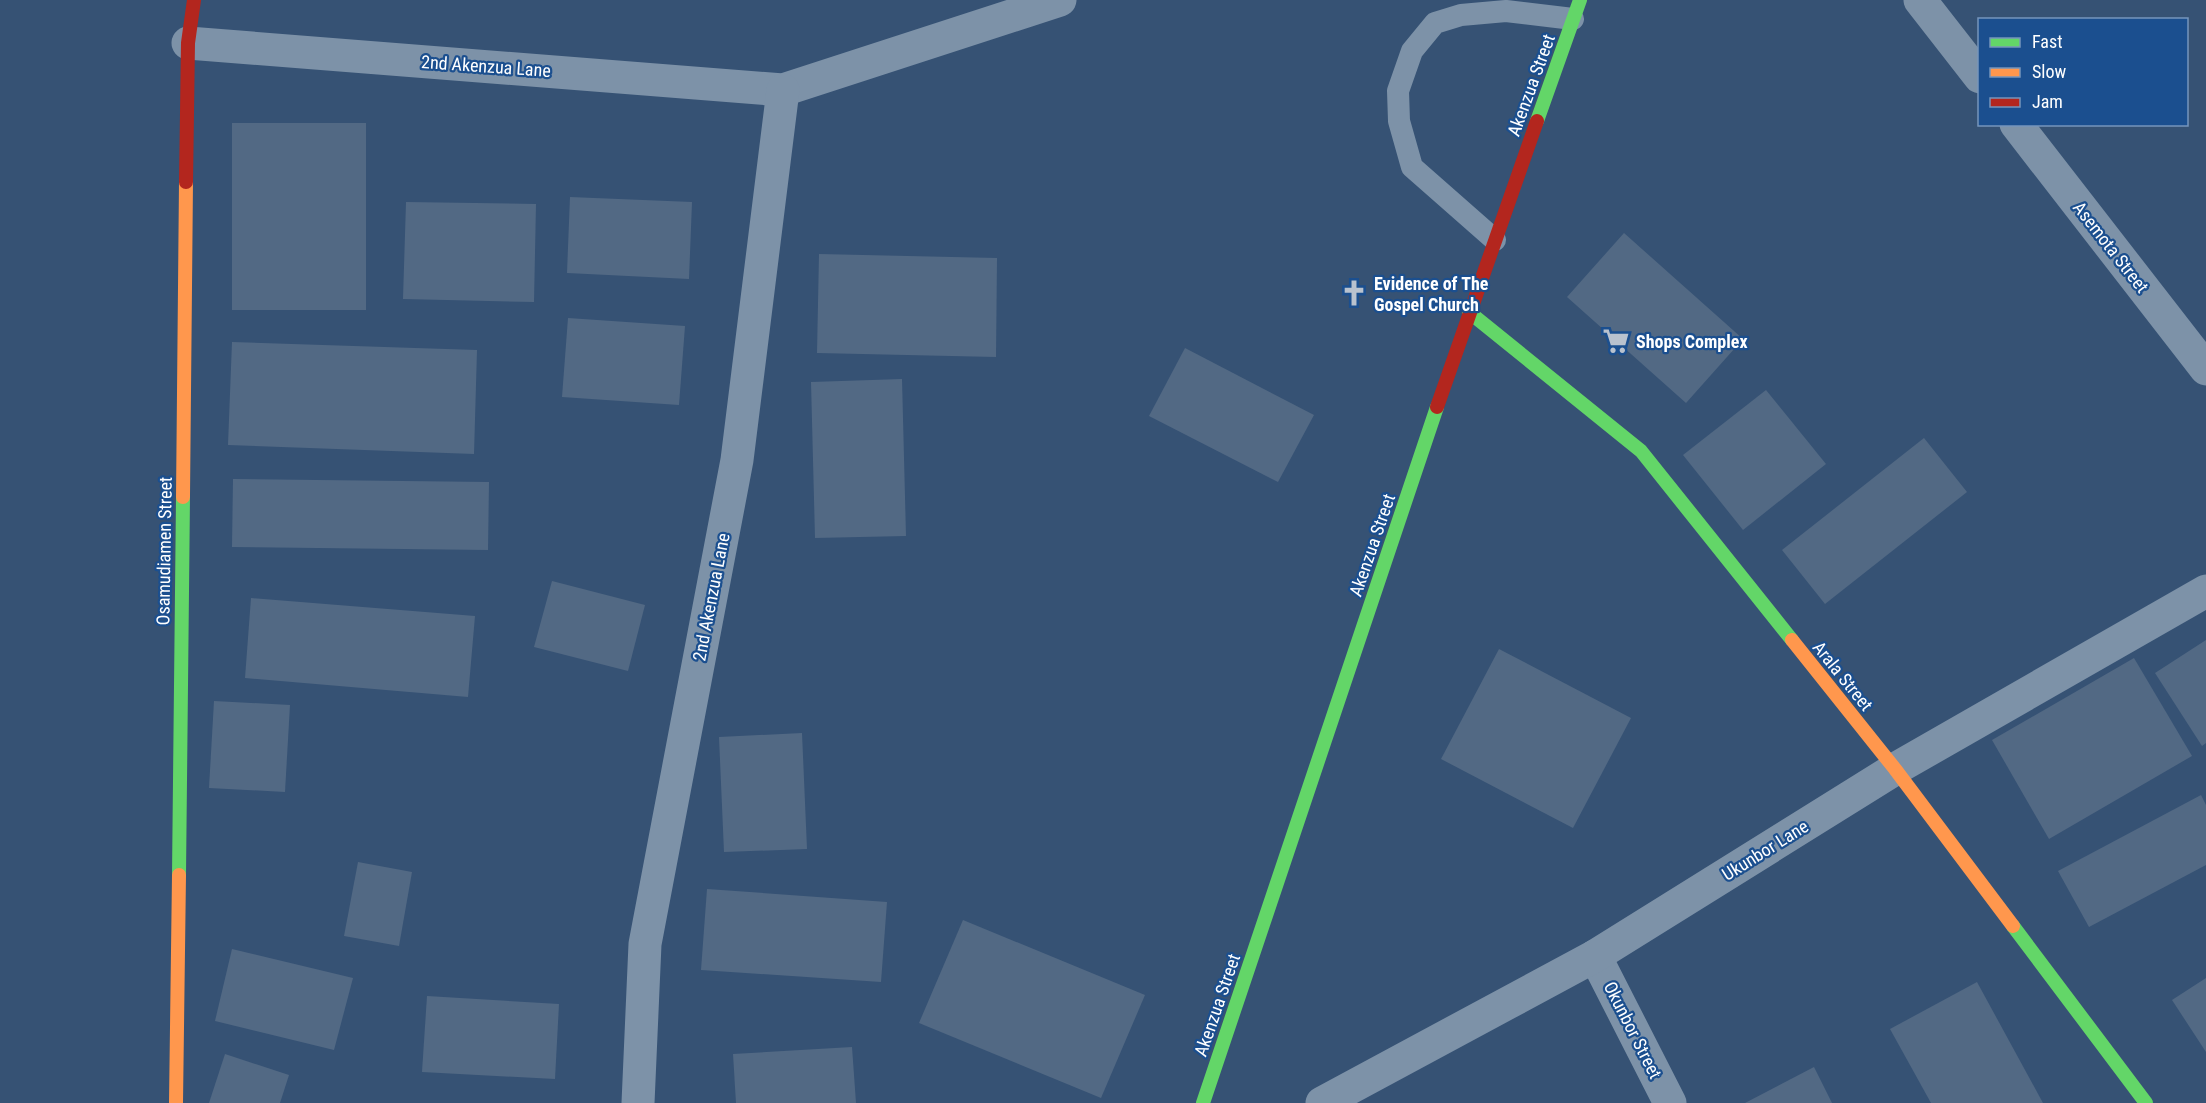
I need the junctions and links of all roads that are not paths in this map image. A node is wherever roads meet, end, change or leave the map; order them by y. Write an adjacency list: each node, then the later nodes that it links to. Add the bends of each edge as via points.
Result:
1 (194, 0): 5 (street, Osamudiamen Street)
2 (1060, 0): 7 (street, 2nd Akenzua Lane)
3 (1920, 0): 6 (street)
4 (1577, 10): 9 (street, Akenzua Street); 9 (lane, via 1461,15 1435,23 1412,51 1398,91 1399,121 1412,167)
5 (188, 43): 7 (street, 2nd Akenzua Lane); 15 (street, Osamudiamen Street)
6 (1978, 74)
7 (783, 90): 16 (street, 2nd Akenzua Lane, via 737,460 645,944)
8 (2018, 126): 11 (street, Asemota Street)
9 (1495, 240): 10 (street, Akenzua Street)
10 (1469, 312): 13 (street, Arala Street, via 1641,451); 17 (street, Akenzua Street)
11 (2206, 369)
12 (2206, 591): 13 (street, Ukunbor Lane)
13 (1894, 769): 14 (street, Ukunbor Lane); 20 (street, Arala Street)
14 (1595, 956): 18 (street, Ukunbor Lane); 19 (street, Okunbor Street)
15 (176, 1103)
16 (638, 1103)
17 (1203, 1103)
18 (1322, 1103)
19 (1670, 1103)
20 (2146, 1103)

